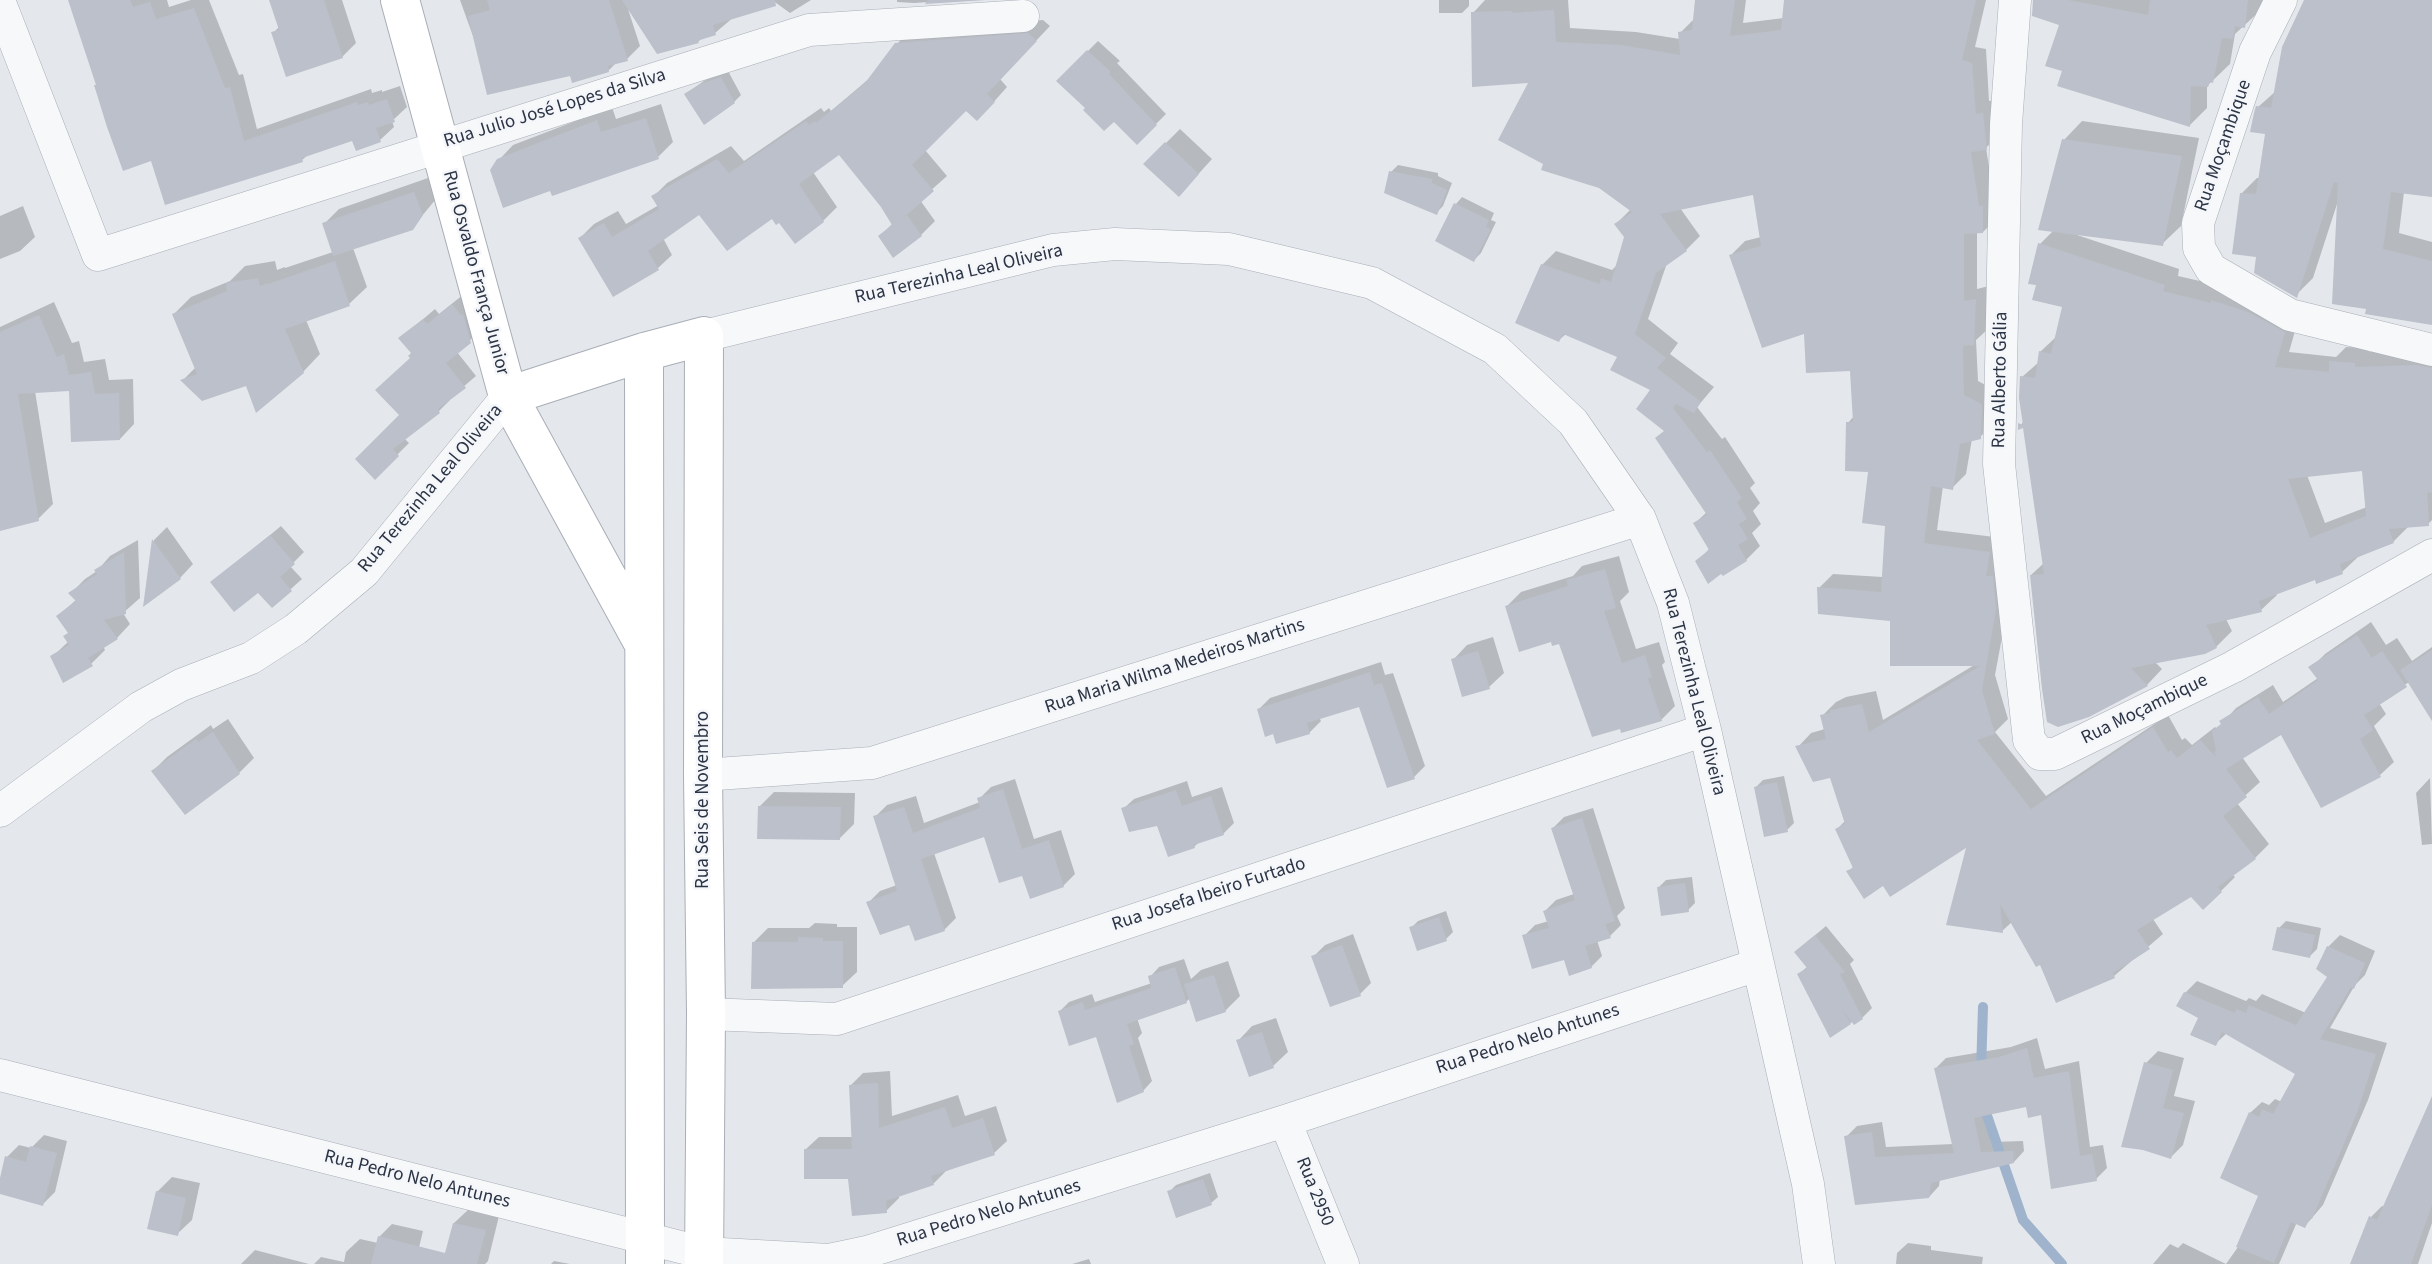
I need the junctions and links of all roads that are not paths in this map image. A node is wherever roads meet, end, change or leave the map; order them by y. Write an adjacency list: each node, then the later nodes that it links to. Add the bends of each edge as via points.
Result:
1 (400, 0): 6 (street, Rua Osvaldo França Junior)
2 (2015, 0): 15 (street, Rua Alberto Gália, via 2006,124 1999,464 2029,740)
3 (2281, 0): 8 (street, Rua Moçambique, via 2255,52 2198,223 2199,248 2211,269 2291,315)
4 (0, 3): 6 (street, Rua Julio José Lopes da Silva, via 98,255)
5 (1023, 16): 6 (street, Rua Julio José Lopes da Silva, via 809,30)
6 (441, 145): 10 (street, Rua Osvaldo França Junior)
7 (704, 336): 9 (street, Rua Terezinha Leal Oliveira); 11 (street, Rua Terezinha Leal Oliveira, via 1053,250 1115,244 1229,249 1373,283 1495,349 1573,422); 16 (street, Rua Seis de Novembro)
8 (2432, 350)
9 (644, 352): 10 (street, Rua Terezinha Leal Oliveira); 13 (street)
10 (508, 396): 13 (street, Rua Osvaldo França Junior); 17 (street, Rua Terezinha Leal Oliveira, via 364,572 296,629 251,658 181,685 141,707)
11 (1640, 519): 14 (street, Rua Terezinha Leal Oliveira, via 1673,603); 16 (street, Rua Maria Wilma Medeiros Martins, via 872,763)
12 (2432, 555): 15 (street, Rua Moçambique, via 2233,667 2054,754)
13 (643, 642): 22 (street)
14 (1705, 730): 18 (street, Rua Terezinha Leal Oliveira); 19 (street, Rua Josefa Ibeiro Furtado, via 837,1019)
15 (2040, 754)
16 (704, 775): 19 (street, Rua Seis de Novembro)
17 (0, 811)
18 (1757, 965): 21 (street, Rua Pedro Nelo Antunes); 25 (street, Rua Terezinha Leal Oliveira, via 1808,1184)
19 (706, 1014): 23 (street, Rua Seis de Novembro)
20 (0, 1075): 22 (street, Rua Pedro Nelo Antunes)
21 (1285, 1121): 23 (street, Rua Pedro Nelo Antunes, via 867,1252 829,1260); 24 (street, Rua 2950)
22 (645, 1251): 23 (street, Rua Pedro Nelo Antunes)
23 (704, 1259)
24 (1343, 1264)
25 (1819, 1264)

